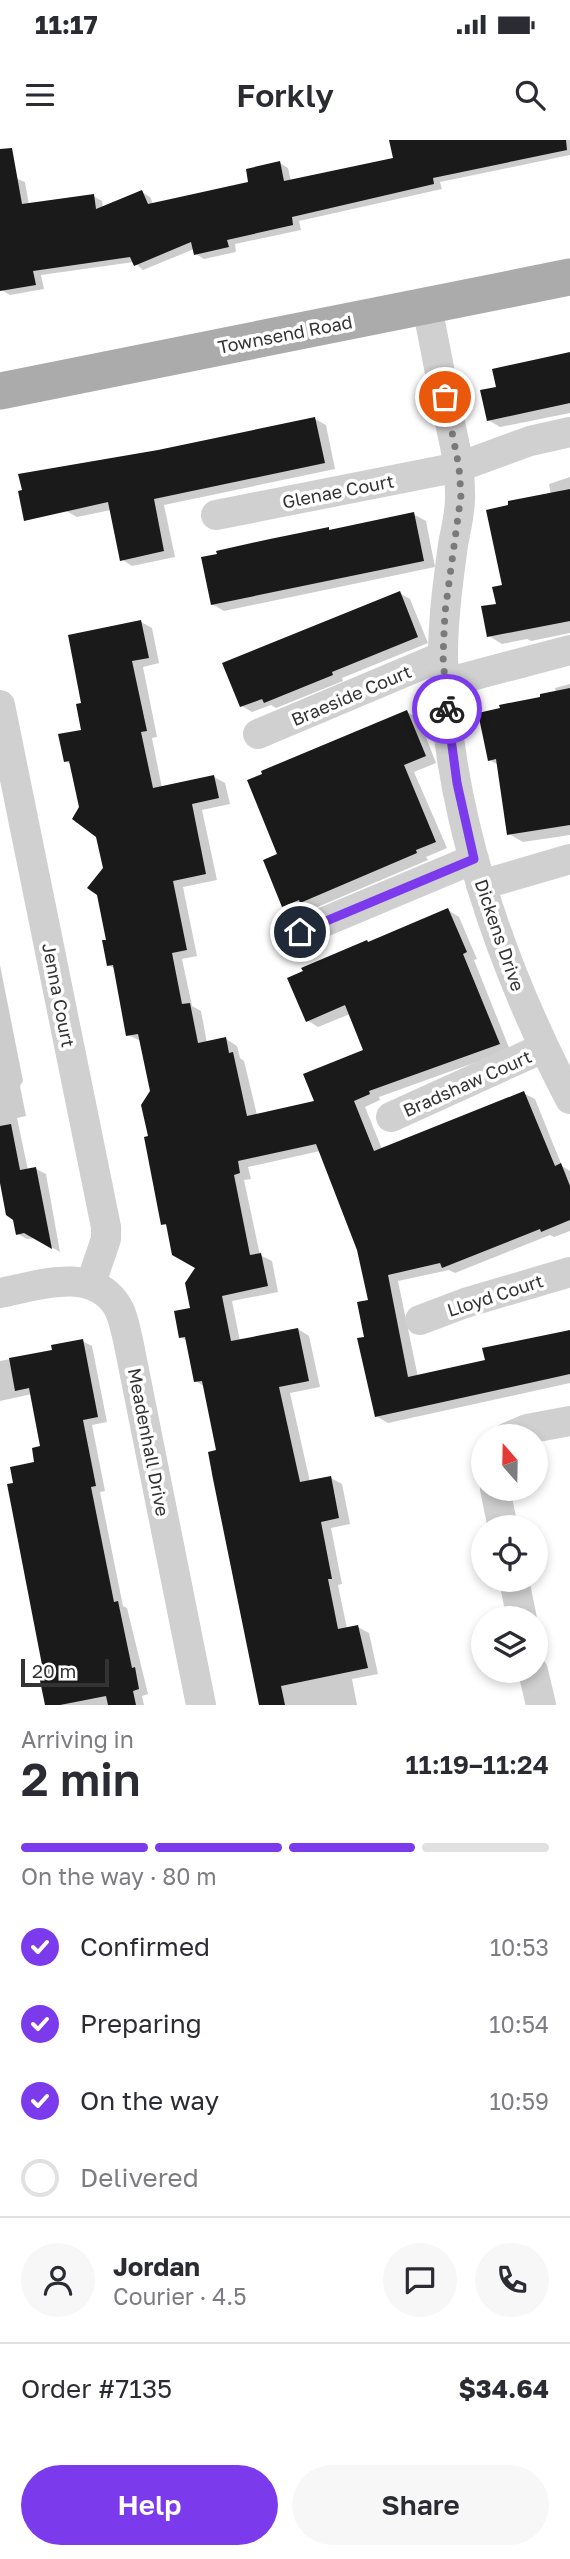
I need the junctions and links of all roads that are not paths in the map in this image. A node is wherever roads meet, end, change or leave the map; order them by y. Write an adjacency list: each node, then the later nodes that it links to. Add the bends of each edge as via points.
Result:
1 (570, 277): 2 (main road, Townsend Road)
2 (426, 306): 3 (main road, Townsend Road); 5 (street, Dickens Drive)
3 (0, 391)
4 (570, 432): 5 (street, Glenae Court, via 530,440)
5 (459, 467): 6 (street, Glenae Court); 8 (street, Dickens Drive, via 461,495 445,612)
6 (216, 514)
7 (570, 650): 8 (street, Braeside Court)
8 (444, 669): 10 (street, Braeside Court); 12 (street, Dickens Drive, via 457,783)
9 (0, 705): 18 (street, Jenna Court, via 106,1227)
10 (258, 734)
11 (570, 859): 12 (street)
12 (478, 872): 13 (street); 14 (street, Dickens Drive, via 511,973)
13 (300, 932)
14 (543, 1048): 15 (street, Dickens Drive); 16 (street, Bradshaw Court)
15 (570, 1099)
16 (391, 1117)
17 (570, 1272): 20 (street, Lloyd Court)
18 (91, 1283): 19 (street, via 48,1283); 24 (street, Meadenhall Drive, via 117,1306 128,1340)
19 (0, 1293)
20 (420, 1320)
21 (570, 1421): 22 (street)
22 (548, 1425)
23 (536, 1683): 25 (street)
24 (201, 1705)
25 (541, 1705)

